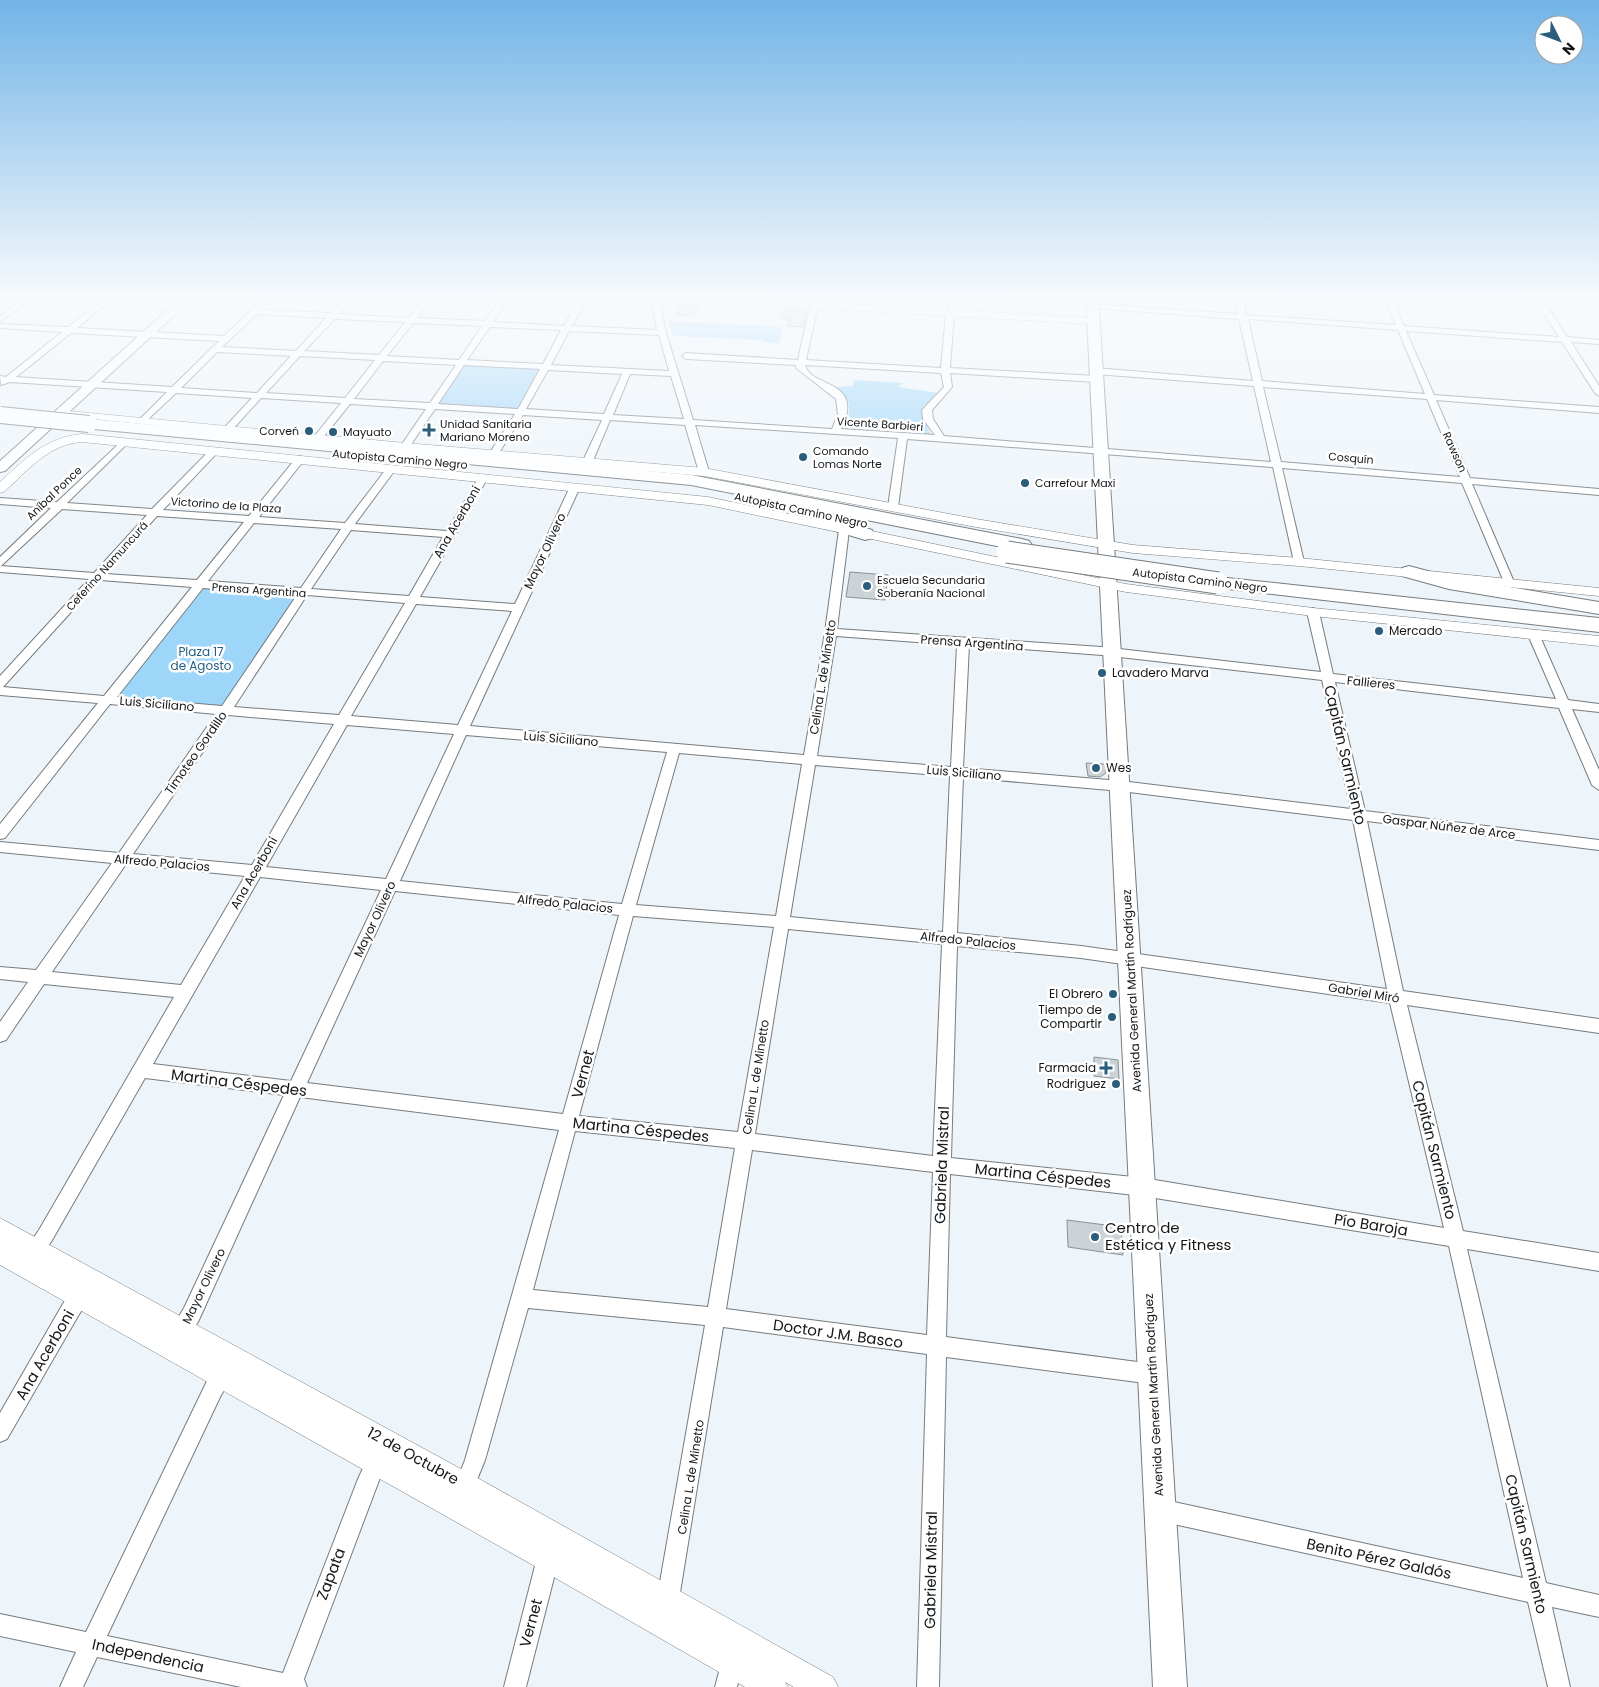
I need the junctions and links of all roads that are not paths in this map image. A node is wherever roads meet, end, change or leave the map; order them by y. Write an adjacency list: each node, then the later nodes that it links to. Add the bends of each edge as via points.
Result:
1 (103, 374): 19 (main road)
2 (191, 374): 21 (street)
3 (277, 374): 23 (street)
4 (368, 374): 25 (street)
5 (456, 374): 26 (street)
6 (542, 374): 29 (street, Ana Acerboni)
7 (626, 374): 32 (street)
8 (668, 374): 9 (street)
9 (675, 374): 35 (street)
10 (805, 374): 38 (street, via 841,399 843,415)
11 (946, 374): 41 (street, via 948,387 929,406 927,414)
12 (1048, 374): 16 (street)
13 (1256, 374): 18 (street)
14 (1421, 374): 24 (street, Rawson)
15 (1587, 374): 22 (street)
16 (1096, 375): 18 (street); 45 (main road, Avenida General Martín Rodríguez)
17 (4, 380): 19 (street, Vicente Barbieri); 20 (street)
18 (1258, 383): 24 (street); 49 (street)
19 (92, 384): 21 (street, Vicente Barbieri); 30 (main road)
20 (0, 386)
21 (175, 390): 23 (street, Vicente Barbieri); 34 (street)
22 (1599, 392)
23 (259, 394): 25 (street, Vicente Barbieri); 37 (street)
24 (1431, 397): 28 (street); 54 (street, Rawson)
25 (347, 400): 26 (street, Vicente Barbieri); 40 (street)
26 (433, 406): 29 (street, Vicente Barbieri); 43 (street)
27 (0, 408): 30 (street)
28 (1599, 410)
29 (521, 411): 32 (street, Vicente Barbieri); 51 (street, Ana Acerboni)
30 (58, 413): 34 (street); 46 (main road, via 45,417); 52 (main road)
31 (0, 415): 36 (highway, Autopista Camino Negro, bridge)
32 (607, 416): 35 (street, Vicente Barbieri); 50 (street)
33 (0, 421): 36 (highway, Autopista Camino Negro)
34 (144, 421): 37 (street)
35 (688, 422): 38 (street, Vicente Barbieri); 55 (street)
36 (85, 427): 50 (highway, Autopista Camino Negro); 51 (highway, Autopista Camino Negro)
37 (228, 429): 40 (street)
38 (835, 432): 39 (street, Vicente Barbieri)
39 (903, 437): 41 (street, Vicente Barbieri); 62 (street)
40 (318, 438): 43 (street)
41 (942, 439): 45 (street, Vicente Barbieri)
42 (124, 442): 44 (street); 57 (street, via 76,437 66,439 48,446); 61 (street, Aníbal Ponce)
43 (405, 447): 51 (street)
44 (215, 450): 47 (street); 63 (street, Ceferino Namuncurá)
45 (1101, 450): 49 (street, Cosquín); 70 (main road, Avenida General Martín Rodríguez)
46 (0, 456)
47 (300, 458): 48 (street); 64 (street)
48 (324, 462): 51 (highway); 53 (street)
49 (1276, 464): 54 (street, Cosquín); 72 (street)
50 (582, 466): 51 (highway); 55 (street); 59 (highway, Autopista Camino Negro, via 691,480)
51 (489, 467): 53 (street); 55 (highway, Autopista Camino Negro); 56 (street); 68 (street, Ana Acerboni)
52 (0, 468)
53 (390, 470): 66 (street, Timoteo Gordillo)
54 (1468, 480): 58 (street, Cosquín); 78 (street, Rawson)
55 (702, 481): 62 (street); 69 (highway); 71 (highway, Autopista Camino Negro)
56 (575, 488): 67 (street, via 723,503); 84 (street, Mayor Olivero)
57 (0, 490)
58 (1599, 492)
59 (758, 493): 65 (highway, via 775,493 930,521); 71 (highway, Autopista Camino Negro)
60 (0, 501): 61 (street, Victorino de la Plaza)
61 (59, 506): 63 (street, Victorino de la Plaza); 73 (street, Aníbal Ponce)
62 (893, 508): 65 (street)
63 (154, 513): 64 (street, Victorino de la Plaza); 76 (street, Ceferino Namuncurá)
64 (251, 520): 66 (street, Victorino de la Plaza); 79 (street)
65 (976, 523): 70 (street)
66 (348, 526): 68 (street, Victorino de la Plaza); 82 (street, Timoteo Gordillo)
67 (844, 530): 69 (street); 91 (street, Celina L. de Minetto)
68 (450, 534): 83 (street, Ana Acerboni)
69 (865, 534): 80 (street)
70 (1108, 546): 72 (street, via 1159,553); 80 (main road, Avenida General Martín Rodríguez)
71 (1014, 548): 77 (highway, Autopista Camino Negro, bridge)
72 (1299, 562): 75 (street)
73 (0, 563)
74 (0, 569): 76 (street, Prensa Argentina)
75 (1409, 572): 78 (street); 85 (highway, via 1449,583)
76 (98, 577): 79 (street, Prensa Argentina); 97 (street, Ceferino Namuncurá)
77 (1221, 578): 87 (highway, Autopista Camino Negro); 89 (highway, Autopista Camino Negro)
78 (1509, 582): 81 (street)
79 (199, 585): 82 (street, Prensa Argentina); 99 (street)
80 (1110, 585): 86 (street); 95 (main road, Avenida General Martín Rodríguez)
81 (1599, 592)
82 (302, 593): 83 (street, Prensa Argentina); 102 (street, Timoteo Gordillo)
83 (412, 601): 84 (street, Prensa Argentina); 103 (street, Ana Acerboni)
84 (519, 608): 104 (street, Mayor Olivero)
85 (1599, 608)
86 (1313, 612): 88 (street); 96 (street, Capitán Sarmiento)
87 (1599, 614)
88 (1376, 617): 90 (highway); 92 (street)
89 (1599, 625)
90 (1599, 629)
91 (831, 632): 94 (street, Prensa Argentina); 106 (street, Celina L. de Minetto)
92 (1534, 635): 93 (street); 100 (street)
93 (1599, 642)
94 (963, 643): 95 (street, Prensa Argentina); 107 (street, Gabriela Mistral)
95 (1114, 653): 96 (street, Fallieres); 109 (main road, Avenida General Martín Rodríguez)
96 (1328, 678): 100 (street, Fallieres); 110 (street, Capitán Sarmiento)
97 (0, 684)
98 (0, 691): 99 (street, Luis Siciliano)
99 (107, 700): 102 (street, Luis Siciliano); 111 (street)
100 (1565, 704): 101 (street, Fallieres); 108 (street)
101 (1599, 708)
102 (225, 710): 103 (street, Luis Siciliano); 114 (street, Timoteo Gordillo)
103 (343, 720): 104 (street, Luis Siciliano); 115 (street, Ana Acerboni)
104 (464, 731): 105 (street, Luis Siciliano); 116 (street, Mayor Olivero)
105 (674, 749): 106 (street, Luis Siciliano); 117 (street, Vernet)
106 (810, 760): 107 (street, Luis Siciliano); 118 (street, Celina L. de Minetto)
107 (957, 772): 109 (street, Luis Siciliano); 119 (street, Gabriela Mistral)
108 (1599, 785)
109 (1121, 786): 110 (street, Gaspar Núñez de Arce); 120 (main road, Avenida General Martín Rodríguez)
110 (1359, 816): 112 (street, Gaspar Núñez de Arce); 124 (street, Capitán Sarmiento)
111 (0, 834)
112 (1599, 844)
113 (0, 847): 114 (street, Alfredo Palacios)
114 (122, 860): 115 (street, Alfredo Palacios); 122 (street, Timoteo Gordillo)
115 (256, 871): 116 (street, Alfredo Palacios); 123 (street, Ana Acerboni)
116 (391, 886): 117 (street, Alfredo Palacios); 128 (street, Mayor Olivero)
117 (626, 910): 118 (street, Alfredo Palacios); 129 (street, Vernet)
118 (782, 922): 119 (street, Alfredo Palacios); 130 (street, Celina L. de Minetto)
119 (950, 940): 120 (street, Alfredo Palacios); 131 (street, Gabriela Mistral)
120 (1130, 958): 124 (street, Gabriel Miró); 132 (main road, Avenida General Martín Rodríguez)
121 (0, 974): 122 (street)
122 (40, 978): 123 (street); 126 (street, Timoteo Gordillo)
123 (185, 992): 127 (street, Ana Acerboni)
124 (1397, 998): 125 (street, Gabriel Miró); 134 (street, Capitán Sarmiento)
125 (1599, 1026)
126 (0, 1035)
127 (140, 1070): 128 (street, Martina Céspedes); 135 (street, Ana Acerboni, via 45,1236)
128 (294, 1091): 129 (street, Martina Céspedes); 140 (street, Mayor Olivero)
129 (570, 1123): 130 (street, Martina Céspedes); 138 (street, Vernet)
130 (746, 1141): 131 (street, Martina Céspedes); 139 (street, Celina L. de Minetto)
131 (942, 1166): 132 (street, Martina Céspedes); 141 (street, Gabriela Mistral)
132 (1143, 1187): 134 (street, Pío Baroja); 143 (main road, Avenida General Martín Rodríguez)
133 (0, 1229): 135 (street, 12 de Octubre)
134 (1456, 1239): 136 (street, Pío Baroja); 149 (street, Capitán Sarmiento)
135 (19, 1255): 137 (street, 12 de Octubre)
136 (1599, 1262)
137 (87, 1289): 140 (street, 12 de Octubre); 144 (street, Ana Acerboni, via 71,1309)
138 (522, 1298): 139 (street, Doctor J.M. Basco); 146 (street, Vernet)
139 (717, 1317): 141 (street, Doctor J.M. Basco); 151 (street, Celina L. de Minetto)
140 (176, 1338): 142 (street, 12 de Octubre)
141 (936, 1348): 143 (street, Doctor J.M. Basco); 160 (street, Gabriela Mistral)
142 (229, 1368): 145 (street, 12 de Octubre); 146 (street, 12 de Octubre); 153 (street, via 214,1388)
143 (1153, 1374): 147 (main road, Avenida General Martín Rodríguez)
144 (0, 1432)
145 (376, 1462): 148 (street, 12 de Octubre); 155 (street, Zapata)
146 (465, 1485): 151 (street, 12 de Octubre)
147 (1160, 1510): 149 (street, Benito Pérez Galdós); 161 (main road, Avenida General Martín Rodríguez)
148 (548, 1558): 151 (street, 12 de Octubre); 157 (street, Vernet)
149 (1537, 1593): 150 (street, Benito Pérez Galdós); 162 (street, Capitán Sarmiento)
150 (1599, 1606)
151 (665, 1611): 154 (street, 12 de Octubre)
152 (0, 1625): 153 (street, Independencia)
153 (91, 1644): 155 (street, Independencia); 156 (street)
154 (734, 1664): 158 (street, 12 de Octubre); 159 (street, 12 de Octubre)
155 (292, 1686)
156 (71, 1687)
157 (515, 1687)
158 (773, 1687)
159 (823, 1687)
160 (928, 1687)
161 (1170, 1687)
162 (1559, 1687)

